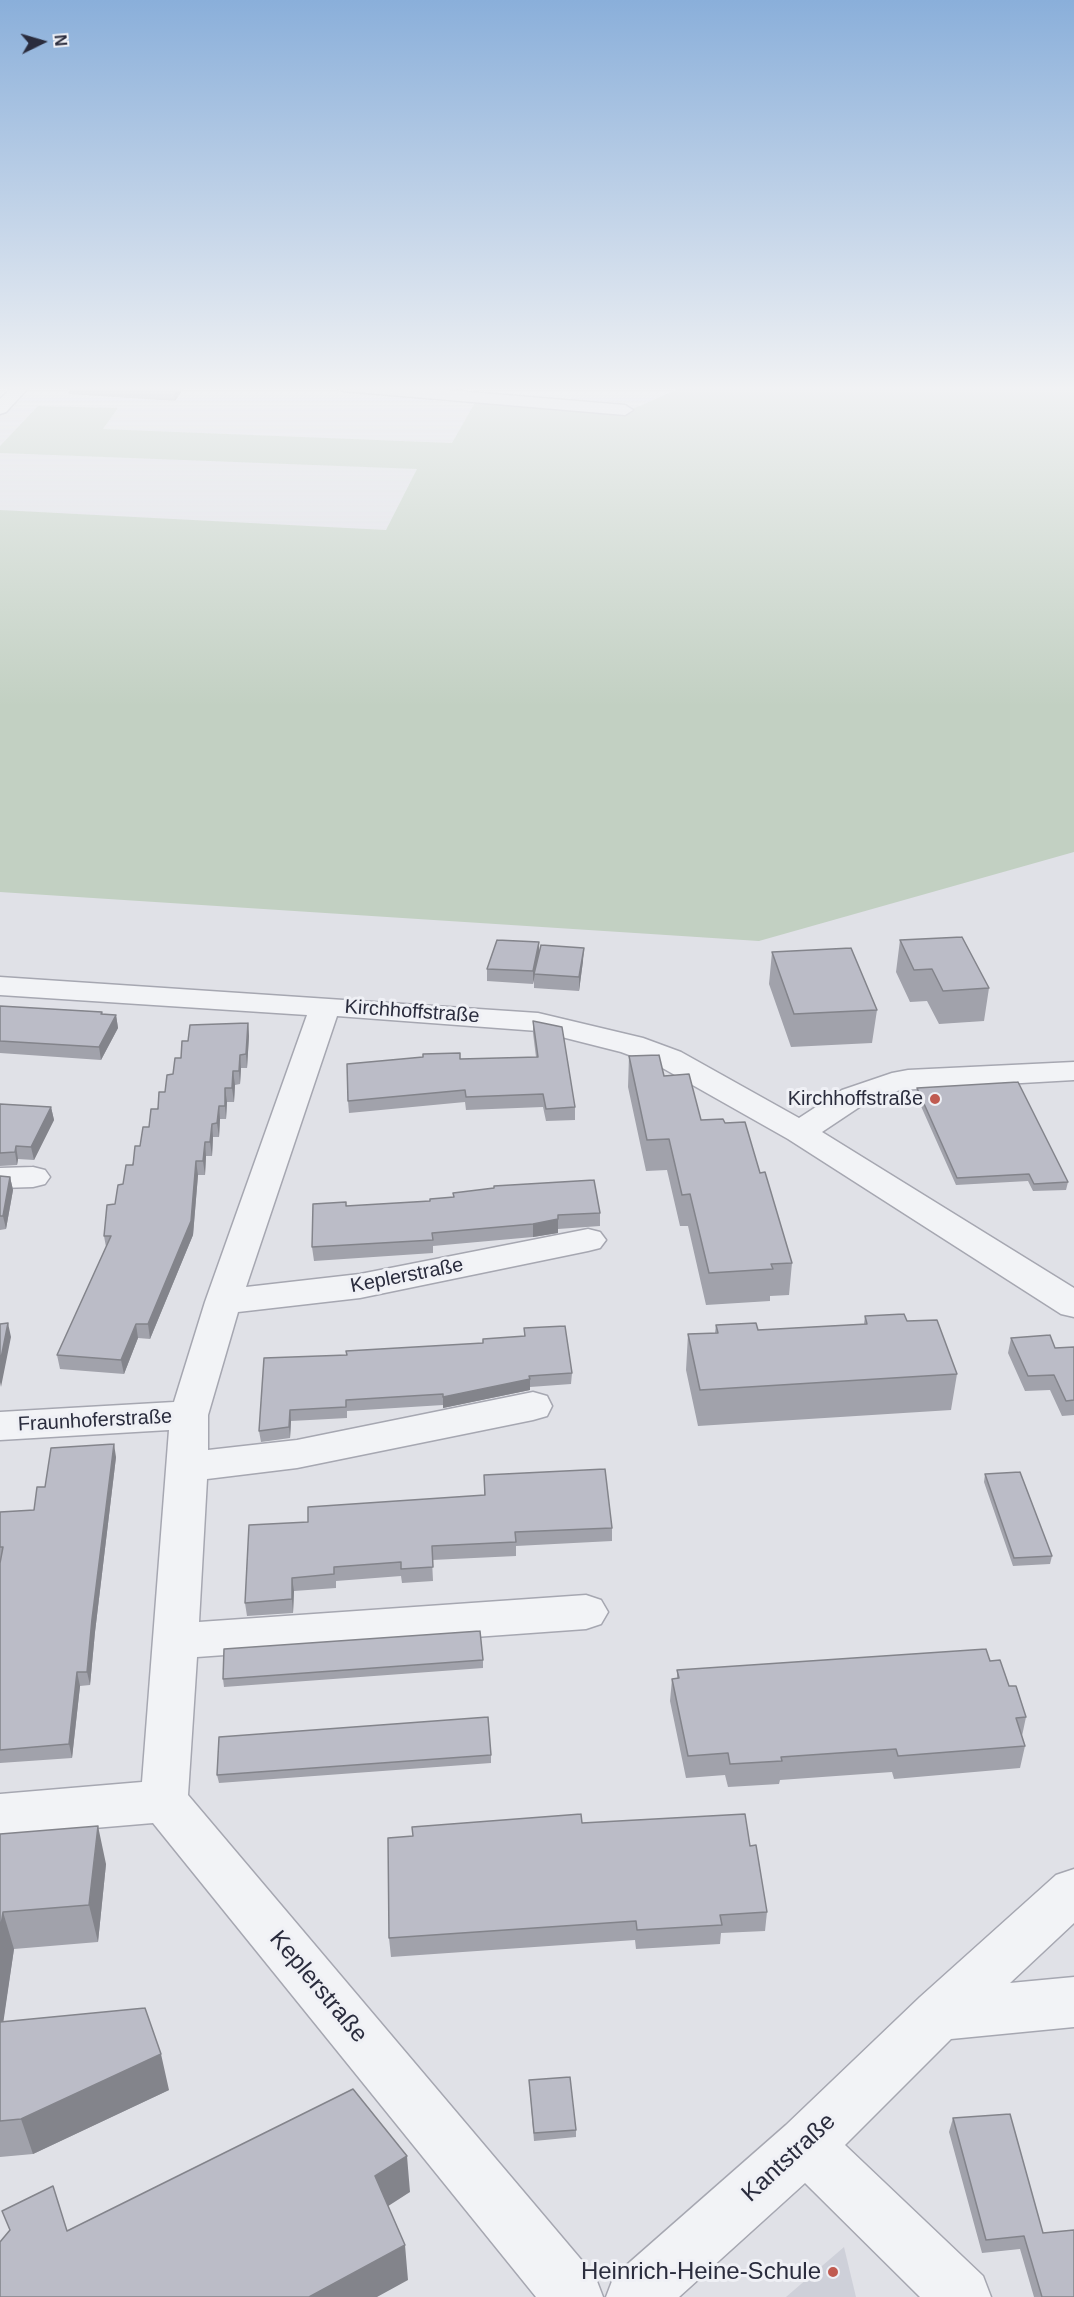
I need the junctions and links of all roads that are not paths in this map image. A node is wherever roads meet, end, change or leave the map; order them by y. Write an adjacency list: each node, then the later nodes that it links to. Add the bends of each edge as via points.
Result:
1 (0, 986): 2 (street, Kirchhoffstraße)
2 (325, 1007): 4 (street, Kirchhoffstraße, via 520,1020 599,1035 670,1059); 8 (street)
3 (1074, 1071): 4 (street, via 892,1082 853,1097)
4 (800, 1132): 9 (street, Kirchhoffstraße)
5 (33, 1177): 6 (street)
6 (0, 1178)
7 (588, 1240): 8 (street, Keplerstraße, via 360,1286)
8 (224, 1302): 11 (street)
9 (1074, 1305)
10 (533, 1406): 13 (street, via 297,1454)
11 (189, 1415): 12 (street, Fraunhoferstraße); 13 (street)
12 (0, 1426)
13 (188, 1467): 15 (street)
14 (586, 1612): 15 (street)
15 (176, 1641): 16 (street)
16 (164, 1801): 17 (street); 22 (street, Keplerstraße)
17 (0, 1815)
18 (1074, 1891): 20 (street, Kantstraße)
19 (1074, 2002): 20 (street)
20 (939, 2015): 21 (street, Kantstraße)
21 (806, 2145): 23 (street, Kantstraße); 24 (street)
22 (574, 2297)
23 (635, 2297)
24 (962, 2297)

